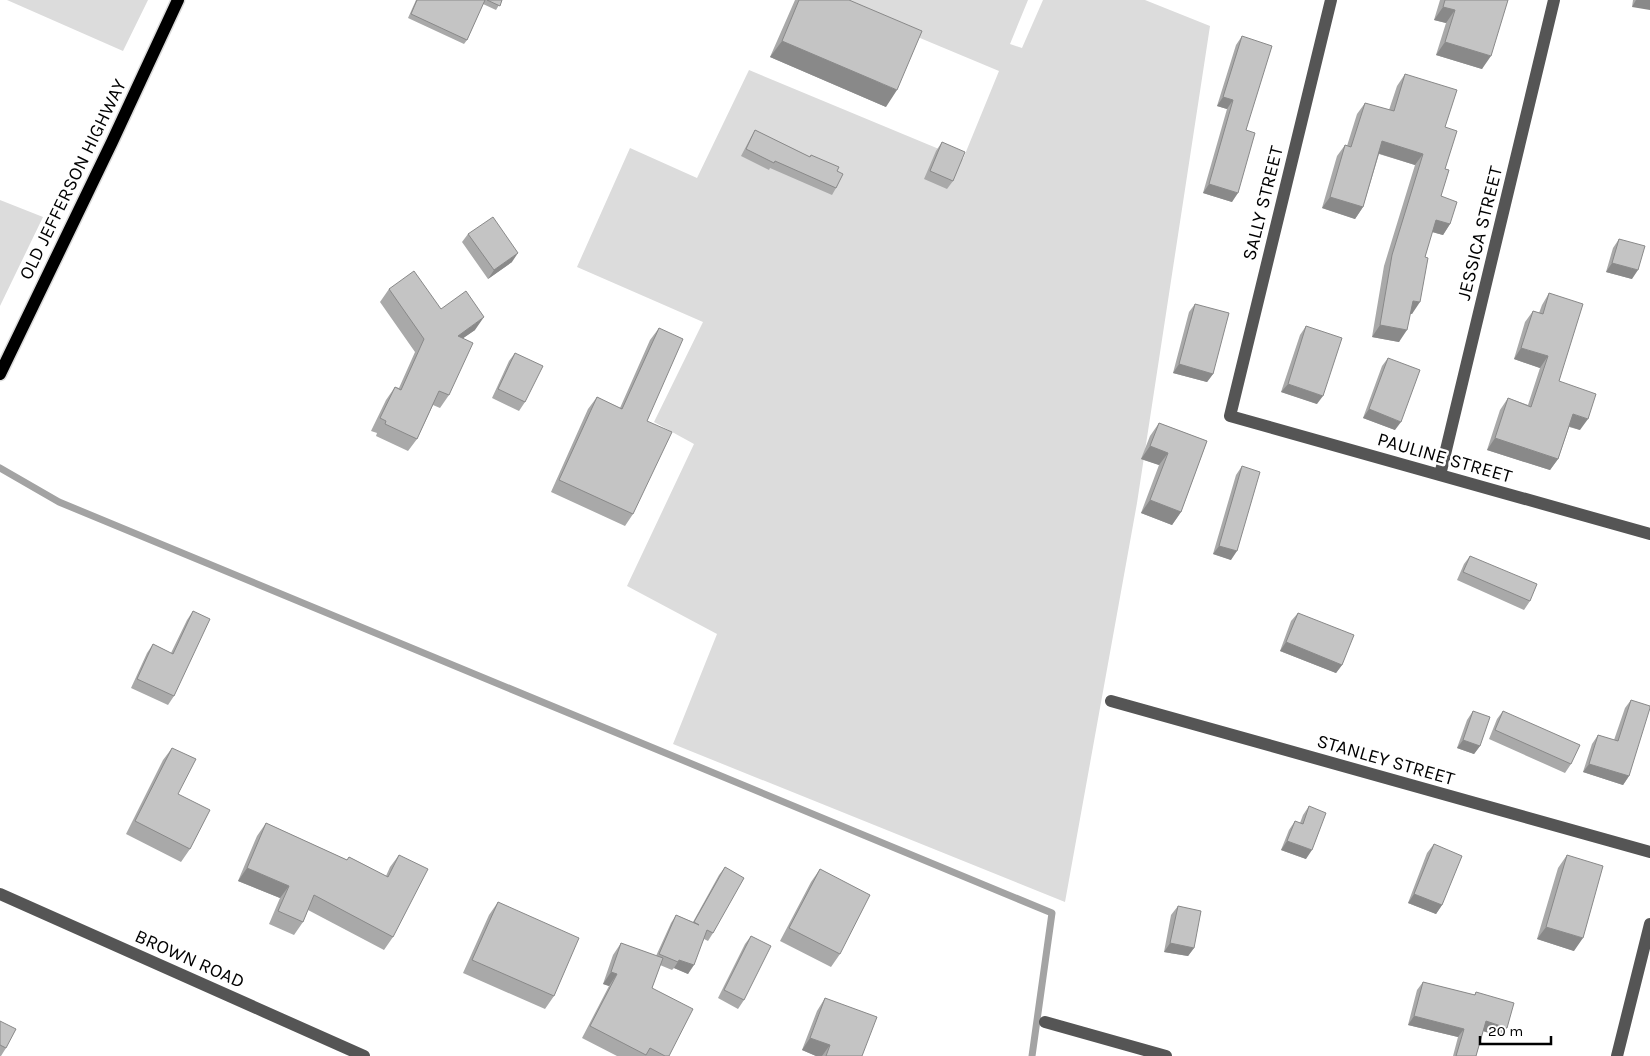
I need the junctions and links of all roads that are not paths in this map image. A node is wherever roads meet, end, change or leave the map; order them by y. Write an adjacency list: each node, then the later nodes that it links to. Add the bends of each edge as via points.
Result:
1 (178, 0): 4 (main road, OLD JEFFERSON HIGHWAY)
2 (1331, 0): 5 (street, SALLY STREET)
3 (1554, 0): 6 (street, JESSICA STREET)
4 (0, 374)
5 (1230, 416): 6 (street, PAULINE STREET)
6 (1440, 475): 7 (street, PAULINE STREET)
7 (1650, 534)
8 (1111, 701): 9 (street, STANLEY STREET)
9 (1650, 852)
10 (0, 894): 13 (street, BROWN ROAD)
11 (1650, 924): 15 (street)
12 (1045, 1022): 14 (street)
13 (364, 1056)
14 (1166, 1056)
15 (1617, 1056)

